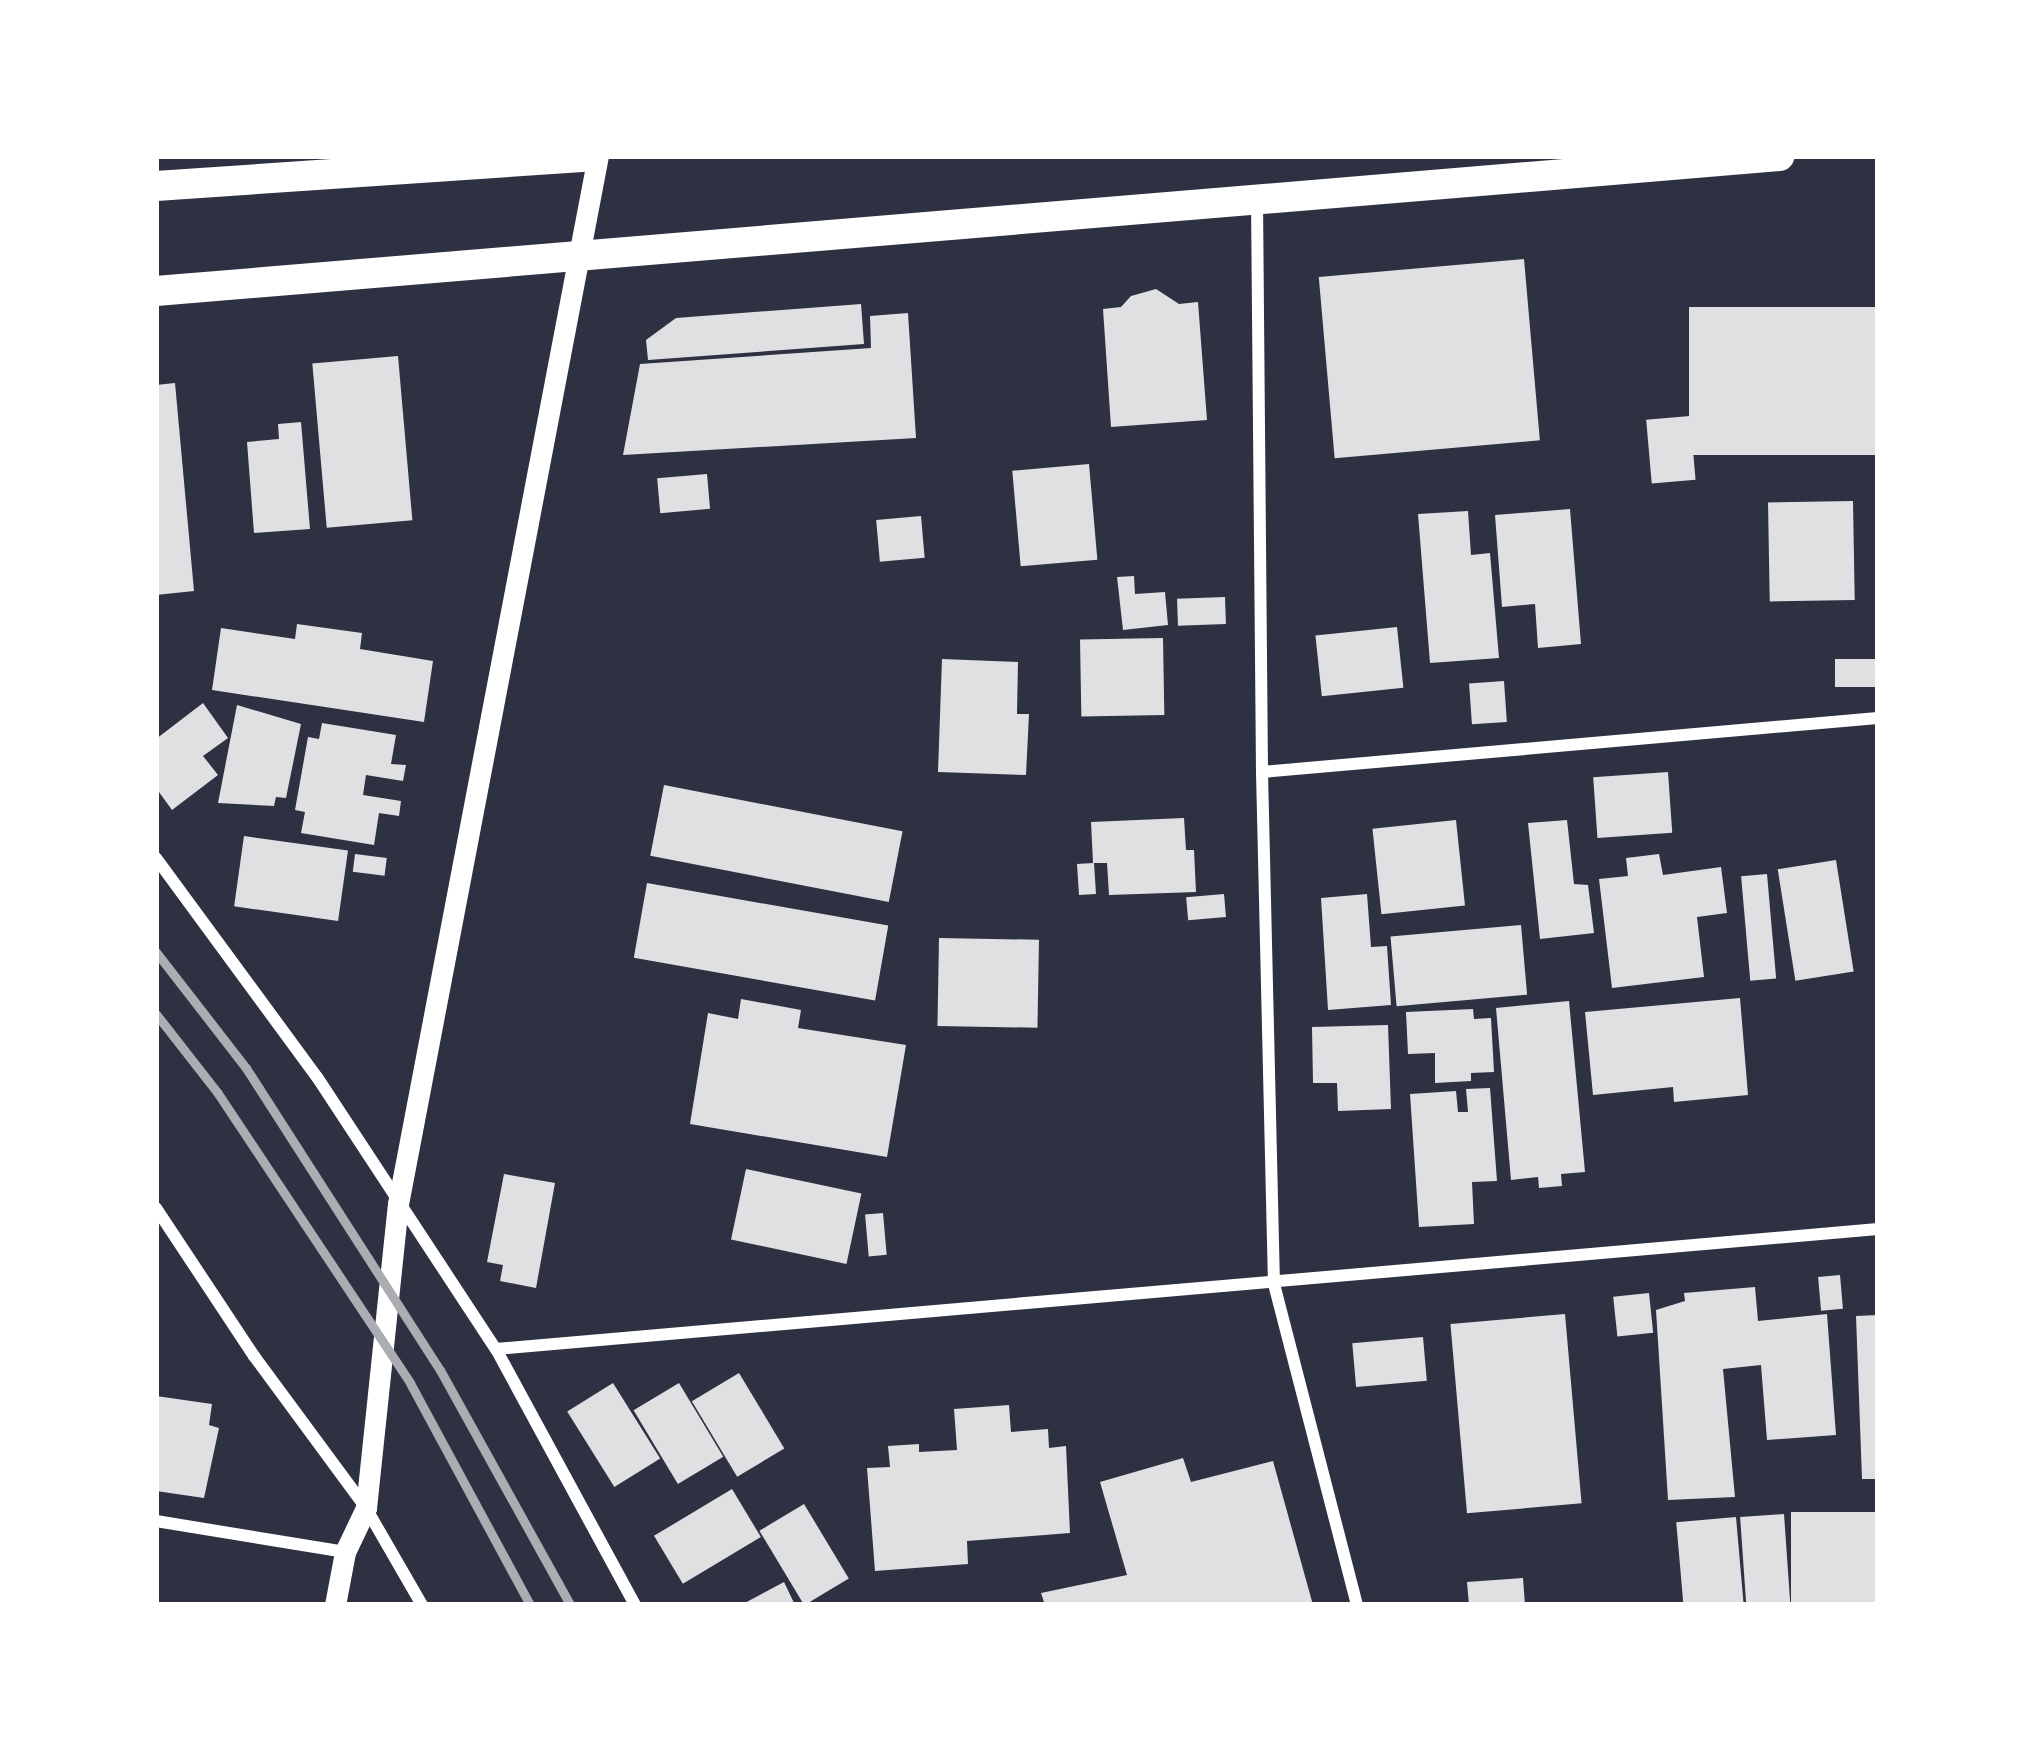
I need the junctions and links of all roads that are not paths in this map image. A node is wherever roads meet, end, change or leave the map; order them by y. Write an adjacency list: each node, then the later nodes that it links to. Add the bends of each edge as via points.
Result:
1 (595, 156): 3 (main road); 5 (street)
2 (1779, 156): 4 (main road)
3 (156, 186)
4 (1257, 197): 5 (main road); 8 (street)
5 (581, 252): 6 (main road); 10 (street)
6 (156, 291)
7 (1878, 718): 8 (street)
8 (1262, 772): 13 (street)
9 (156, 858): 10 (street, via 317,1077)
10 (398, 1204): 14 (street); 15 (street)
11 (156, 1208): 15 (street)
12 (1878, 1229): 13 (street)
13 (1274, 1284): 14 (street); 21 (street)
14 (496, 1349): 20 (street)
15 (366, 1508): 17 (street); 19 (street)
16 (156, 1521): 17 (street)
17 (345, 1552): 18 (street)
18 (335, 1605)
19 (422, 1605)
20 (635, 1605)
21 (1357, 1605)

